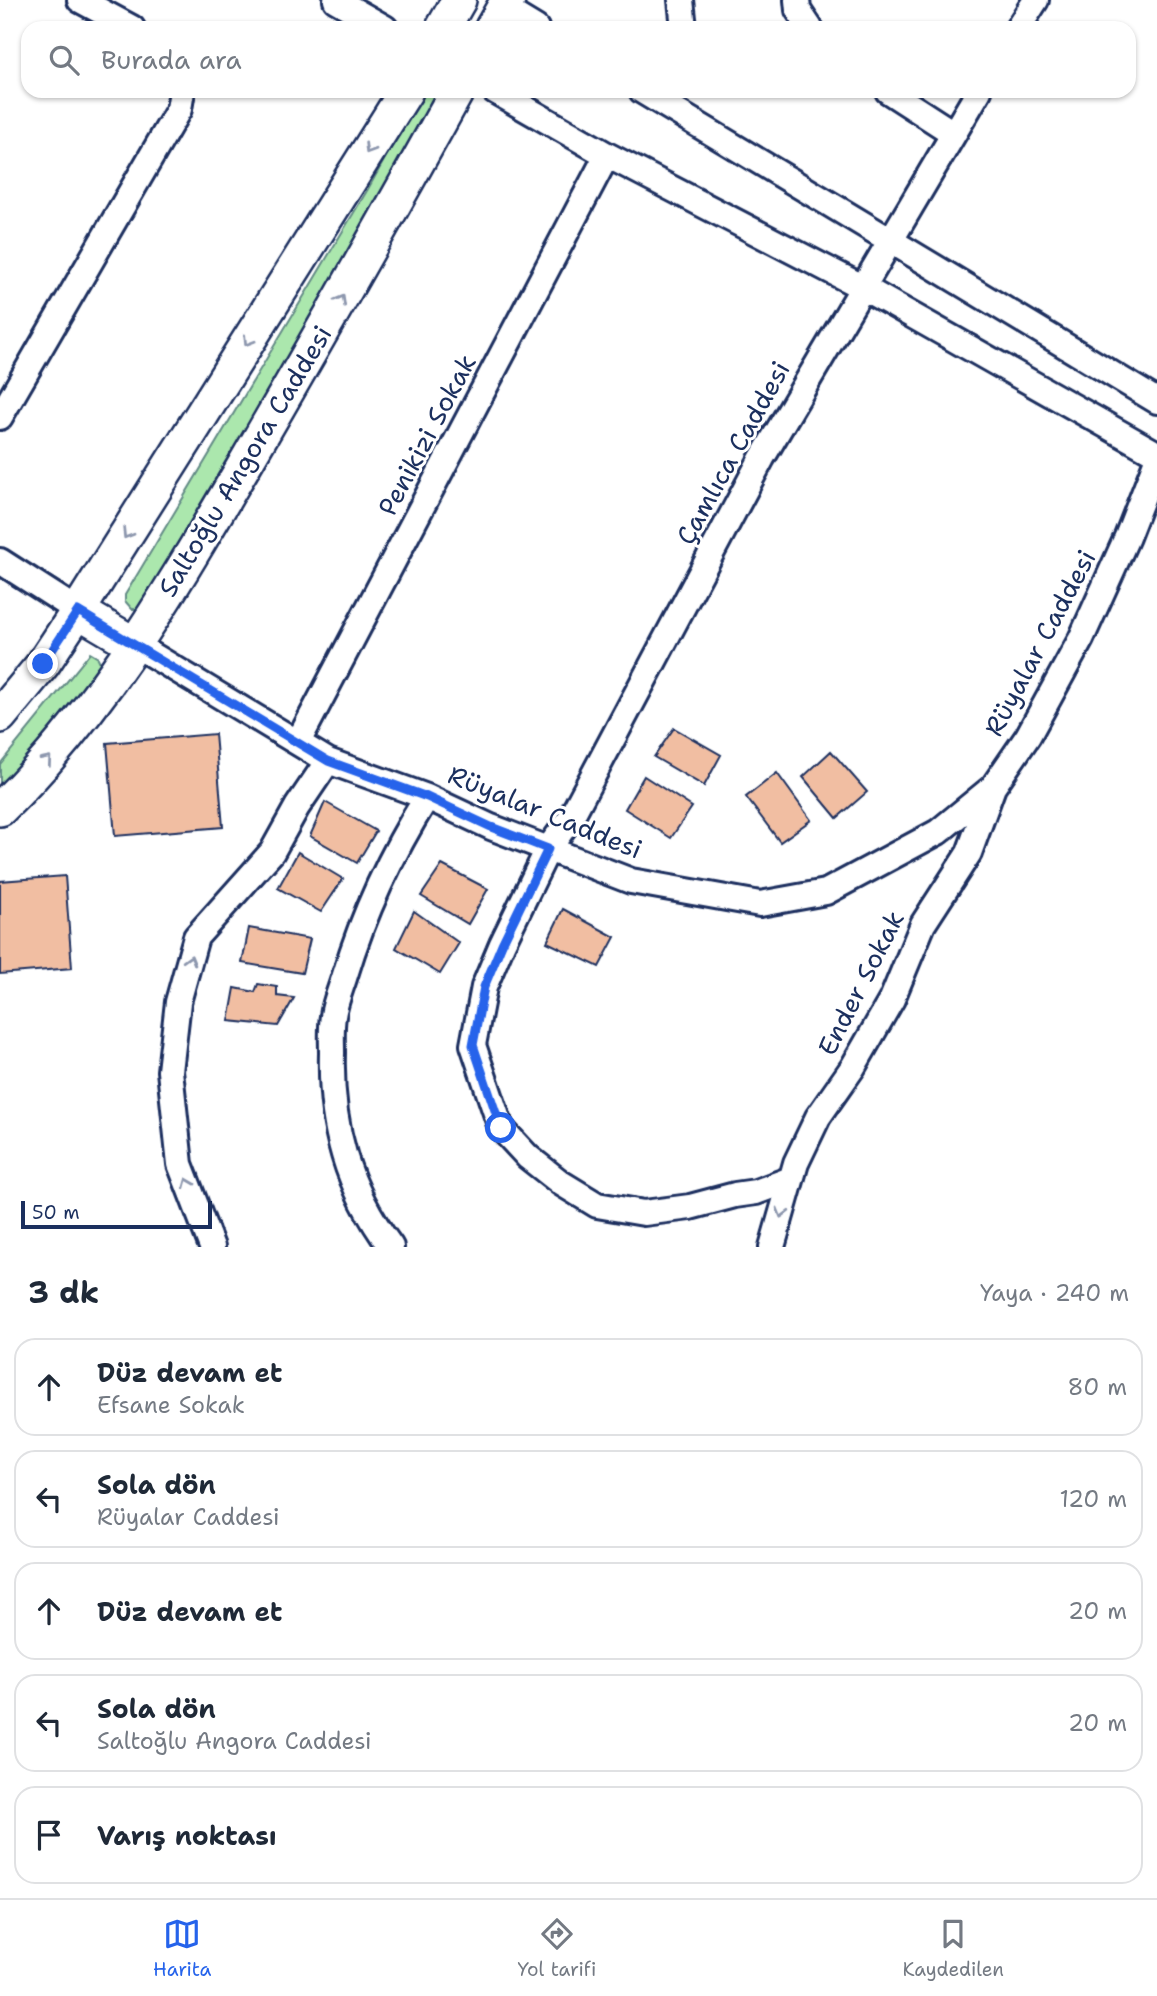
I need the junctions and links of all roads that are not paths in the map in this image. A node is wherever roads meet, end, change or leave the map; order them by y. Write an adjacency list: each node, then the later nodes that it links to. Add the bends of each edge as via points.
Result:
1 (80, 0): 8 (street)
2 (336, 0): 9 (street)
3 (459, 0): 10 (street)
4 (681, 0): 12 (street)
5 (797, 0): 13 (street)
6 (1036, 0): 14 (street)
7 (498, 9): 11 (street)
8 (119, 21)
9 (373, 21)
10 (447, 21)
11 (522, 21)
12 (683, 21)
13 (805, 21)
14 (1022, 21)
15 (181, 98): 27 (street, via 179,109)
16 (401, 98): 31 (street, one-way to 31)
17 (453, 98): 32 (street, Saltoğlu Angora Caddesi, one-way to 17, via 338,306)
18 (507, 98): 23 (street)
19 (654, 98): 24 (street)
20 (899, 98): 22 (street)
21 (975, 98): 22 (street, Çamlıca Caddesi)
22 (953, 133): 24 (street, Çamlıca Caddesi)
23 (607, 155): 25 (street); 34 (street, Penikizi Sokak)
24 (891, 239): 25 (street, Çamlıca Caddesi); 26 (street)
25 (862, 287): 28 (street); 39 (street, Çamlıca Caddesi, via 762,458 570,819)
26 (1157, 401)
27 (0, 417)
28 (1157, 454)
29 (1157, 460): 36 (street, Rüyalar Caddesi, via 1081,639 1028,736)
30 (0, 561): 31 (street)
31 (78, 611): 32 (street); 33 (street, via 43,664)
32 (134, 644): 34 (street, Rüyalar Caddesi); 38 (street, Saltoğlu Angora Caddesi, one-way to 32, via 48,760)
33 (0, 716)
34 (298, 742): 35 (street, Rüyalar Caddesi)
35 (328, 761): 37 (street, Rüyalar Caddesi); 41 (street, one-way to 35, via 180,1164 170,1071 178,1002 196,937 272,852)
36 (993, 787): 39 (street, Rüyalar Caddesi, via 938,832 826,892 760,904 631,881); 40 (street, Ender Sokak, via 969,853 923,924 892,999 818,1117)
37 (427, 797): 39 (street, Rüyalar Caddesi); 42 (street, via 378,885 332,1016 331,1091 343,1158 372,1222)
38 (0, 809)
39 (548, 849): 40 (street, Çamlıca Caddesi, via 484,987 473,1045 501,1128 528,1157 597,1205 643,1213 690,1207)
40 (791, 1179): 43 (street, Ender Sokak, one-way to 43)
41 (212, 1247)
42 (391, 1247)
43 (772, 1247)

